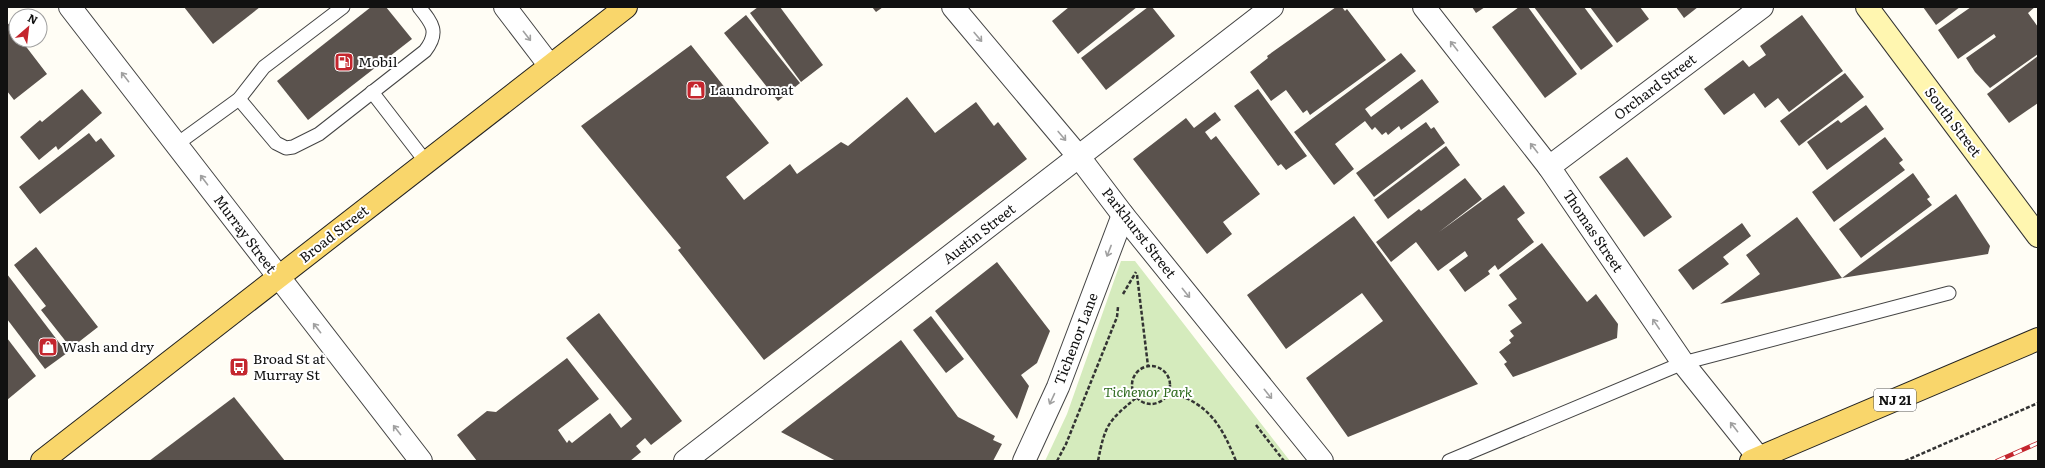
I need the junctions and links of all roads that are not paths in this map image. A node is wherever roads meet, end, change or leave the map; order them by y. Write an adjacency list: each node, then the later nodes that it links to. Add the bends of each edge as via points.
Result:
1 (70, 7): 14 (street, Murray Street, one-way to 1)
2 (343, 7): 13 (lane, via 264,68)
3 (419, 7): 12 (lane, via 433,28 429,46)
4 (505, 7): 11 (street, one-way to 11)
5 (626, 7): 11 (main road, Broad Street)
6 (953, 7): 15 (street, Parkhurst Street, one-way to 15)
7 (1272, 7): 15 (street, Austin Street)
8 (1424, 7): 17 (street, Thomas Street, one-way to 8)
9 (1762, 7): 17 (street, Orchard Street)
10 (1867, 7): 19 (main road, South Street)
11 (550, 66): 16 (main road, Broad Street)
12 (372, 92): 13 (lane, via 319,134 300,145 286,148 276,143); 16 (lane)
13 (239, 99): 14 (lane)
14 (177, 144): 20 (street, Murray Street, one-way to 14)
15 (1079, 157): 18 (street, Parkhurst Street); 27 (street, Austin Street)
16 (426, 162): 20 (main road, Broad Street)
17 (1549, 167): 23 (street, Thomas Street, one-way to 17)
18 (1123, 215): 28 (street, Tichenor Lane, one-way to 28, via 1058,387); 29 (street, Parkhurst Street, one-way to 29)
19 (2038, 236)
20 (278, 278): 25 (main road, Broad Street); 26 (street, Murray Street, one-way to 20)
21 (1949, 293): 23 (lane)
22 (2038, 339): 24 (main road, NJ 21)
23 (1683, 363): 24 (street, Thomas Street, one-way to 23); 30 (lane)
24 (1755, 459)
25 (42, 461)
26 (421, 461)
27 (685, 461)
28 (1024, 461)
29 (1322, 461)
30 (1449, 461)

